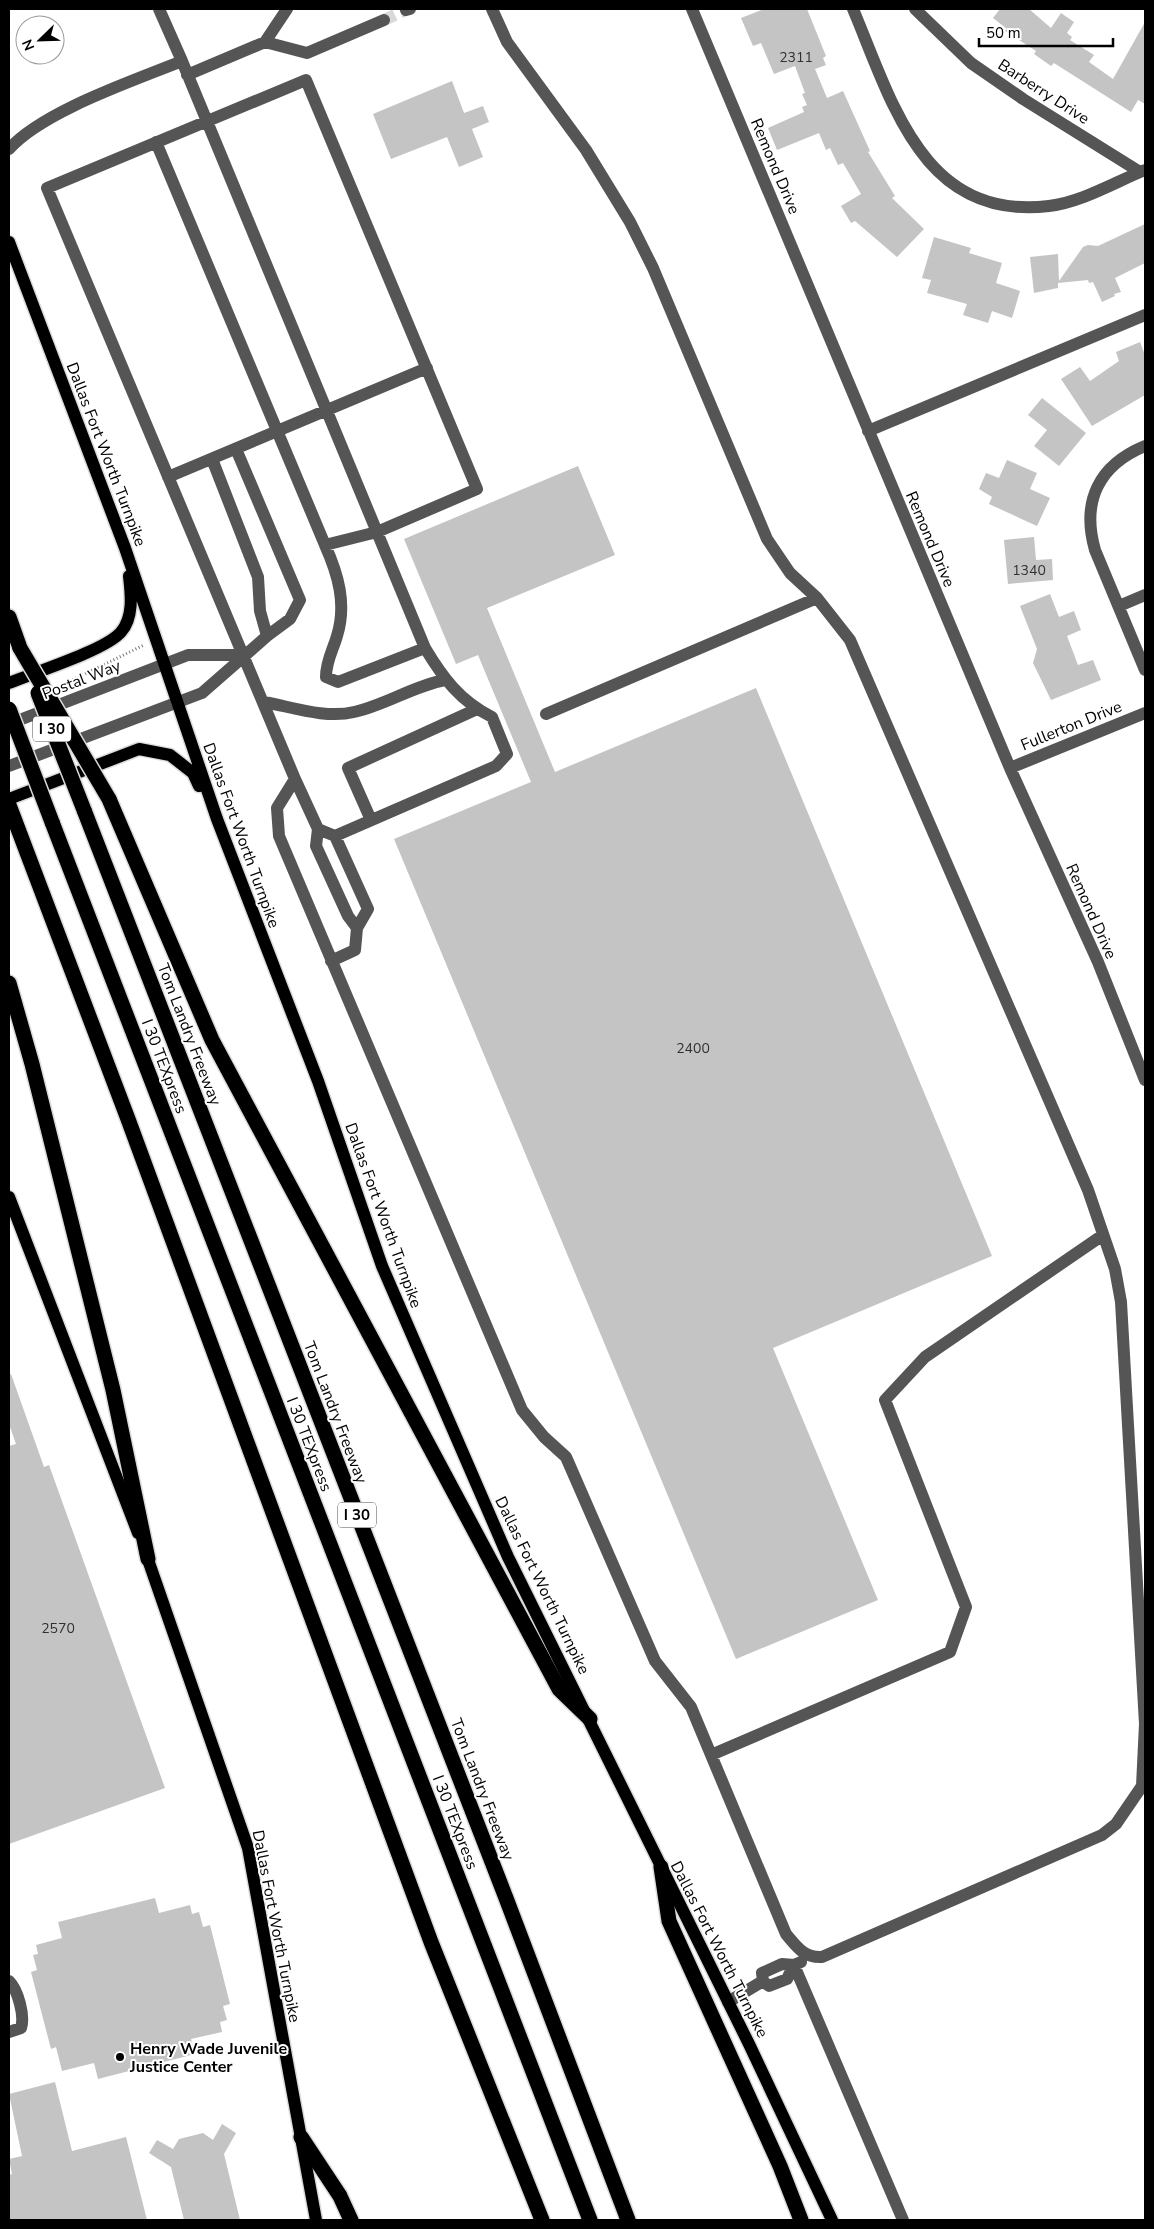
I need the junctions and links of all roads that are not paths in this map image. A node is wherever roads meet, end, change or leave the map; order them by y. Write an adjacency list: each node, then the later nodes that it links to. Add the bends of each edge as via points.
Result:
1 (159, 9): 9 (street)
2 (287, 9): 8 (street)
3 (492, 9): 29 (street, via 507,42 586,150 630,222 767,539 790,574)
4 (692, 9): 19 (street, Remond Drive)
5 (853, 9): 14 (street, via 911,140 931,166 955,187 987,201 1021,207 1050,206)
6 (915, 9): 14 (street, Barberry Drive, via 971,63 1023,99)
7 (384, 20): 8 (street, via 307,53)
8 (265, 42): 10 (street)
9 (182, 61): 10 (street); 13 (street, via 67,110 17,140)
10 (187, 75): 11 (street)
11 (206, 122): 12 (street); 17 (street, via 306,80); 18 (street)
12 (156, 142): 20 (street); 24 (street, via 46,188)
13 (9, 149)
14 (1143, 171)
15 (9, 242): 27 (main road, Dallas Fort Worth Turnpike)
16 (1145, 315): 19 (street)
17 (427, 368): 18 (street); 25 (street, via 477,490)
18 (327, 410): 20 (street); 25 (street)
19 (868, 431): 48 (street, Remond Drive)
20 (276, 432): 22 (street); 26 (street)
21 (1145, 446): 30 (street, via 1123,456 1111,466 1099,482 1092,504 1090,534)
22 (236, 449): 23 (street); 32 (street, via 300,600 290,619)
23 (212, 459): 24 (street); 32 (street, via 258,577 260,611)
24 (168, 477): 35 (street)
25 (377, 532): 26 (street); 34 (street)
26 (325, 545): 34 (street, via 338,574 342,596 338,634 326,665 326,677 338,682)
27 (126, 548): 36 (main road, Dallas Fort Worth Turnpike); 39 (main road, via 133,604 122,632 101,646)
28 (1145, 595): 30 (street)
29 (817, 598): 45 (street); 61 (street, via 850,640 1088,1190)
30 (1118, 606): 37 (street)
31 (9, 617): 33 (highway, Tom Landry Freeway / I 30)
32 (267, 636): 35 (street)
33 (20, 648): 63 (highway, bridge, via 109,799 186,982 239,1092 559,1689); 78 (highway, Tom Landry Freeway / I 30, bridge, via 503,1889)
34 (425, 648): 38 (street)
35 (244, 655): 36 (street, Postal Way, via 188,655); 40 (street, via 202,692); 41 (street)
36 (164, 664): 40 (main road, Dallas Fort Worth Turnpike); 46 (street, Postal Way)
37 (1145, 670)
38 (444, 680): 41 (street, via 337,715); 43 (street)
39 (9, 683)
40 (176, 701): 47 (street); 52 (main road, Dallas Fort Worth Turnpike)
41 (264, 702): 49 (street)
42 (9, 709): 77 (highway, I 30 TEXpress, bridge)
43 (477, 709): 53 (street, via 348,768); 53 (street, via 492,717 507,754 496,766)
44 (1145, 713): 48 (street, Fullerton Drive)
45 (546, 714)
46 (9, 724)
47 (9, 766)
48 (1010, 768): 59 (street, Remond Drive, via 1098,962)
49 (295, 780): 54 (street); 57 (street, via 277,808 279,836)
50 (9, 799): 52 (main road, via 139,749 170,755 193,773)
51 (9, 805): 76 (highway, via 431,1942)
52 (217, 819): 63 (main road, Dallas Fort Worth Turnpike, via 318,1081 382,1266 508,1557)
53 (371, 820): 55 (street)
54 (318, 829): 55 (street); 56 (street, via 316,846 348,916)
55 (335, 836): 56 (street, via 368,909)
56 (358, 928): 57 (street, via 355,950)
57 (332, 961): 64 (street, via 522,1410 566,1457 655,1662 691,1707)
58 (9, 983): 62 (highway, via 112,1390)
59 (1145, 1080)
60 (9, 1197): 62 (main road, Dallas Fort Worth Turnpike)
61 (1103, 1235): 64 (street, via 925,1357 885,1400 966,1606 950,1652); 65 (street, via 1115,1269 1123,1318 1145,1724)
62 (148, 1559): 72 (main road, Dallas Fort Worth Turnpike, via 248,1848)
63 (590, 1719): 66 (main road, Dallas Fort Worth Turnpike)
64 (711, 1755): 67 (street, via 786,1934)
65 (1144, 1789): 67 (street, via 1116,1824 1102,1835 822,1957)
66 (661, 1867): 70 (main road, Dallas Fort Worth Turnpike); 79 (highway, via 669,1921 780,2166)
67 (811, 1958): 68 (street)
68 (794, 1965): 70 (street, via 782,1964 762,1973 763,1981); 82 (street)
69 (9, 1981): 71 (street, via 17,1994 23,2022 21,2028)
70 (728, 2002): 73 (main road, Dallas Fort Worth Turnpike)
71 (9, 2032)
72 (301, 2137): 74 (main road, Dallas Fort Worth Turnpike); 75 (highway)
73 (822, 2200): 80 (main road, Dallas Fort Worth Turnpike); 81 (street)
74 (316, 2220)
75 (352, 2220)
76 (542, 2220)
77 (590, 2220)
78 (628, 2220)
79 (801, 2220)
80 (832, 2220)
81 (839, 2220)
82 (903, 2220)

